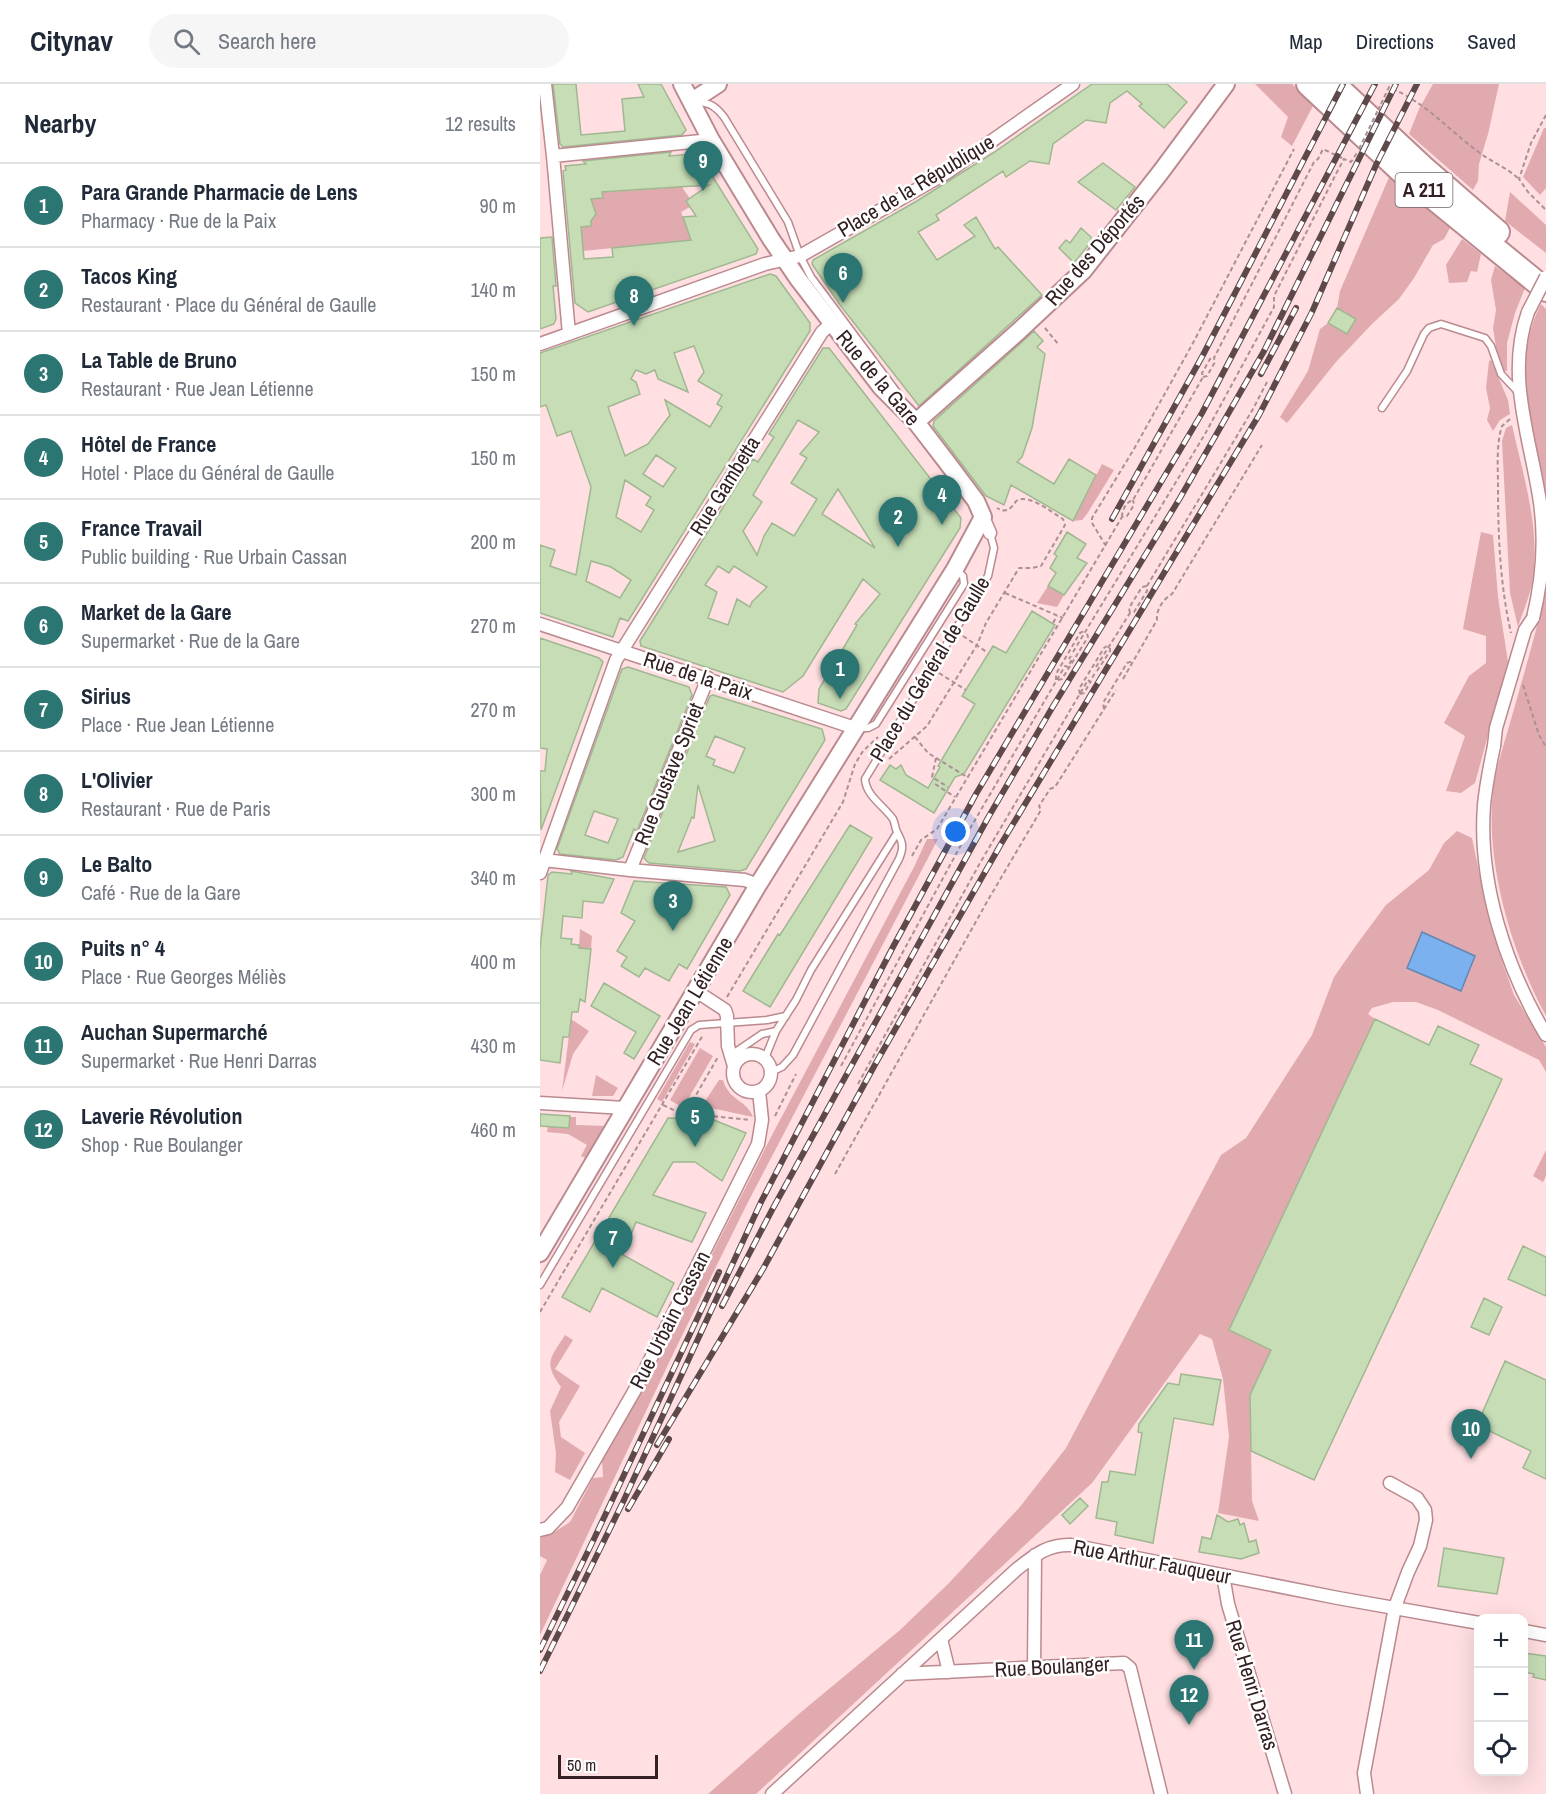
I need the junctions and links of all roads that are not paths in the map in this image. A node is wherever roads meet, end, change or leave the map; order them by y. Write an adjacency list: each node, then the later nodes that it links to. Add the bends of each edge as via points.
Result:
1 (545, 84): 9 (street)
2 (682, 84): 8 (street, Rue de la Gare)
3 (718, 84): 8 (street)
4 (1073, 84): 13 (street, Place de la République, via 946,173)
5 (1226, 84): 22 (street, Rue des Déportés, via 1083,271)
6 (1308, 84): 16 (highway, A 211, via 1404,174)
7 (1334, 84): 14 (highway, A 211)
8 (692, 101): 10 (street, Rue de la Gare); 12 (lane, via 709,103 724,117 788,222)
9 (544, 121): 11 (street)
10 (711, 140): 11 (street); 13 (street, Rue de la Gare)
11 (553, 156): 18 (street)
12 (794, 240): 13 (lane); 13 (lane)
13 (793, 258): 17 (street, Rue de la Gare); 18 (street, Place de la République, via 765,264); 22 (lane)
14 (1546, 271)
15 (1546, 277): 20 (street, bridge, via 1528,312 1520,342)
16 (1546, 290)
17 (832, 323): 22 (street, Rue de la Gare, via 881,387); 25 (street, Rue Gambetta, via 822,332)
18 (569, 334): 19 (street, Place de la République)
19 (540, 344)
20 (1520, 393): 21 (lane, via 1501,374 1485,338 1441,324 1424,334 1407,371); 38 (street, bridge, via 1544,541 1540,588 1496,728 1484,807 1487,871 1496,914 1511,961)
21 (1382, 408)
22 (916, 422): 23 (street, Rue de la Gare, via 975,501)
23 (986, 525): 27 (street, Place du Général de Gaulle); 29 (lane, Place du Général de Gaulle, via 994,548 988,576 865,779 867,788 894,820)
24 (540, 624): 25 (street, Rue de la Paix)
25 (621, 651): 26 (street, Rue de la Paix); 30 (street, Rue Gambetta)
26 (708, 678): 27 (street, Rue de la Paix); 31 (street, Rue Gustave Spriet)
27 (855, 728): 28 (street, Place du Général de Gaulle)
28 (842, 750): 33 (street, Rue Jean Létienne)
29 (897, 833): 35 (lane); 41 (lane, via 903,843 899,860 793,1055)
30 (544, 860): 31 (street); 32 (street, Rue Gambetta)
31 (630, 870): 33 (street, via 745,880)
32 (540, 873)
33 (758, 885): 34 (street, Rue Jean Létienne)
34 (696, 991): 36 (street, via 721,1006); 44 (street, Rue Jean Létienne)
35 (786, 1016): 36 (lane); 37 (lane)
36 (727, 1023): 40 (street); 46 (lane, via 699,1025 691,1030)
37 (776, 1031): 39 (lane); 40 (lane, via 762,1035)
38 (1546, 1035)
39 (765, 1058): 40 (street, via 748,1054); 41 (street)
40 (733, 1061): 42 (street, via 733,1077 738,1087 748,1092)
41 (771, 1072): 42 (street, via 768,1084)
42 (759, 1091): 48 (street, Rue Urbain Cassan, via 762,1120 758,1144 642,1377 567,1508 548,1528)
43 (540, 1103): 44 (street)
44 (625, 1108): 45 (street, Rue Jean Létienne)
45 (540, 1253)
46 (540, 1285)
47 (1390, 1483): 51 (street, via 1417,1498 1426,1520 1420,1546)
48 (540, 1530)
49 (1035, 1555): 50 (street, Rue Arthur Fauqueur, via 1054,1545 1071,1545); 55 (street, Rue Arthur Fauqueur); 56 (street)
50 (1223, 1575): 51 (street, Rue Arthur Fauqueur); 61 (street, Rue Henri Darras, via 1228,1605)
51 (1395, 1607): 52 (street, Rue Arthur Fauqueur); 62 (street, via 1364,1773)
52 (1474, 1622)
53 (1528, 1632): 54 (street)
54 (1546, 1635)
55 (940, 1639): 57 (street); 58 (street, Rue Arthur Fauqueur)
56 (1034, 1669): 57 (street, Rue Boulanger); 60 (street, Rue Boulanger, via 1124,1663 1131,1668)
57 (949, 1672): 58 (street, Rue Boulanger)
58 (902, 1674): 59 (street, Rue Arthur Fauqueur)
59 (776, 1792)
60 (1161, 1794)
61 (1285, 1794)
62 (1367, 1794)

